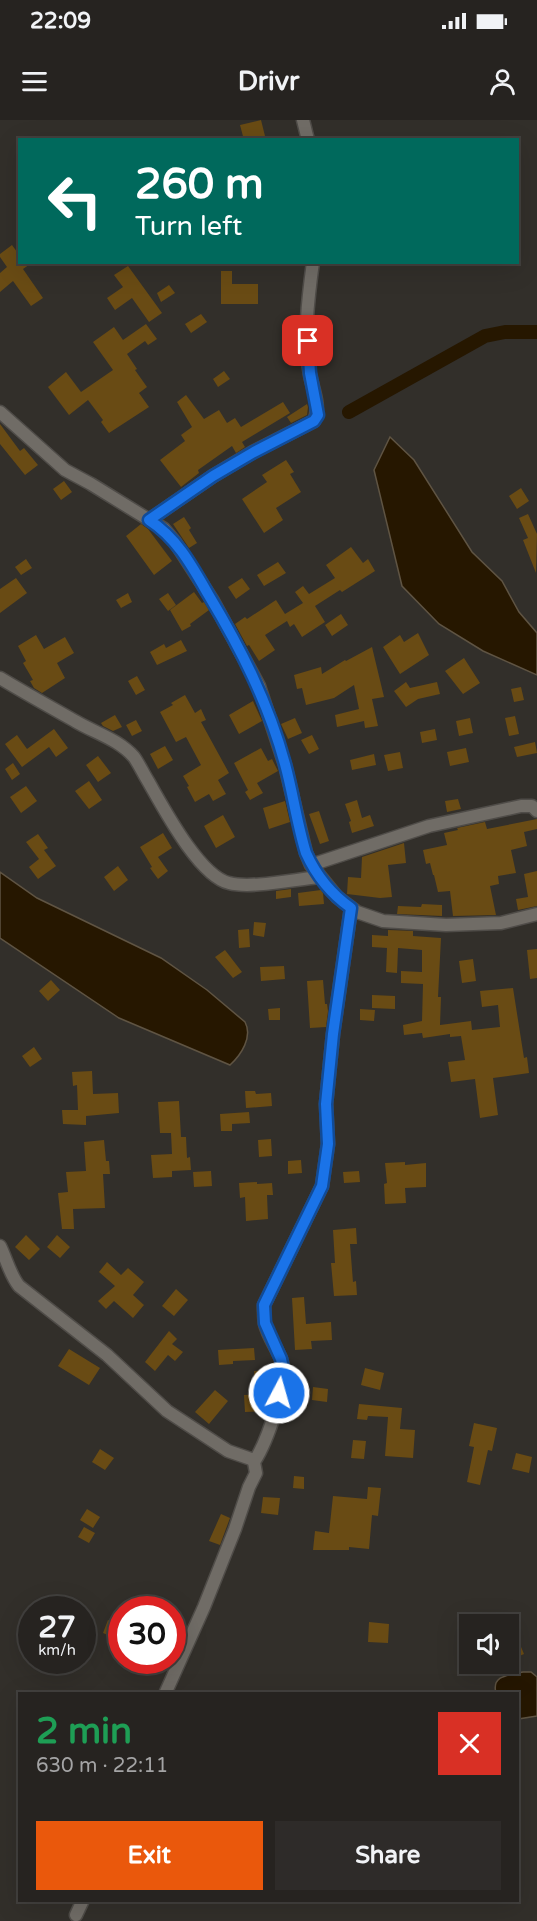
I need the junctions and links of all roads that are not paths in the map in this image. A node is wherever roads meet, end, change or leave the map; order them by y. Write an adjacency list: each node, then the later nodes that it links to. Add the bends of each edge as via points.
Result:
1 (303, 120): 2 (street)
2 (308, 138)
3 (313, 264): 5 (street, via 308,327 310,373 318,415 314,421 213,476)
4 (0, 412): 5 (street, via 64,470)
5 (149, 520): 8 (street, via 164,529 188,561 258,686 285,765)
6 (0, 678): 9 (street, via 112,738 134,757 191,850 208,871 226,883)
7 (537, 811): 8 (street, via 532,806 521,806 429,826)
8 (311, 865): 9 (street)
9 (320, 877): 10 (street)
10 (351, 908): 11 (street, via 383,921 419,925 501,923); 13 (street, via 333,1034 322,1186 264,1305 265,1323 283,1368 272,1425)
11 (537, 914)
12 (0, 1245): 13 (street, via 19,1286 107,1355 167,1411 228,1451)
13 (254, 1462): 14 (street, via 256,1473 235,1529)
14 (166, 1692)
15 (82, 1902): 16 (street)
16 (76, 1915)

